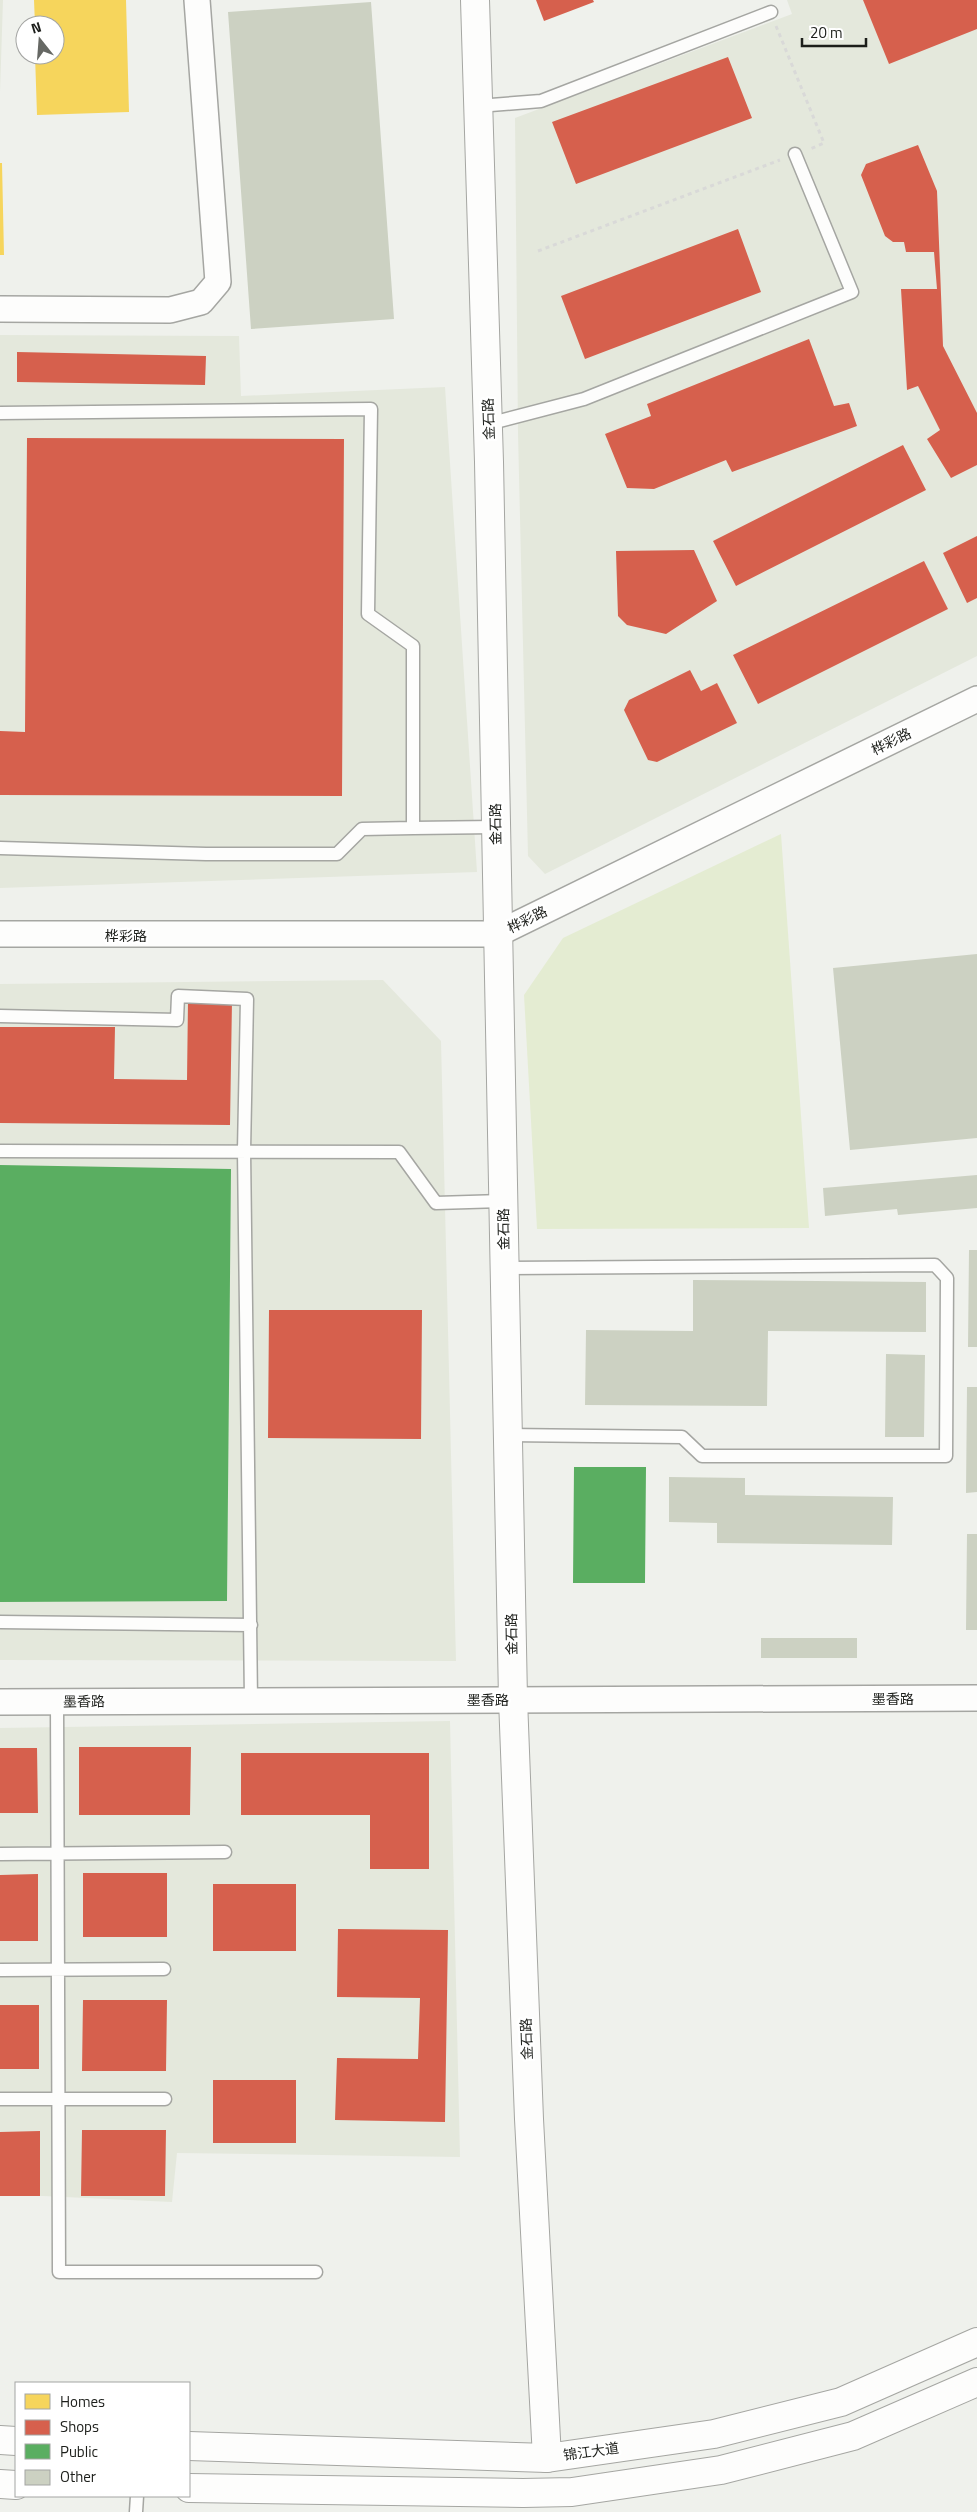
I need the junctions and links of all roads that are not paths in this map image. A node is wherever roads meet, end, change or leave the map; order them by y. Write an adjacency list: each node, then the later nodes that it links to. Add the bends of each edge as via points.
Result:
1 (197, 0): 6 (street, via 218,282 201,302 170,310)
2 (475, 0): 4 (street, 金石路)
3 (771, 12): 4 (lane, via 541,101)
4 (478, 106): 8 (street, 金石路)
5 (795, 154): 8 (lane, via 852,292 584,399)
6 (0, 309)
7 (0, 413): 11 (lane, via 371,409 368,614 413,646)
8 (488, 424): 10 (street, 金石路)
9 (977, 699): 14 (street, 桦彩路)
10 (495, 827): 11 (lane); 14 (street, 金石路)
11 (414, 828): 12 (lane, via 362,829 337,854)
12 (0, 848)
13 (0, 934): 14 (street, 桦彩路)
14 (497, 934): 18 (street, 金石路)
15 (0, 1016): 17 (lane, via 178,1020 178,996 247,999)
16 (0, 1151): 17 (lane)
17 (244, 1151): 18 (lane, via 399,1152 436,1203); 22 (lane)
18 (502, 1201): 19 (street, 金石路)
19 (504, 1268): 20 (street, 金石路); 20 (lane, via 935,1265 947,1278 946,1456 702,1456 682,1437)
20 (507, 1435): 24 (street, 金石路)
21 (0, 1622): 22 (lane)
22 (252, 1625): 25 (lane)
23 (977, 1698): 24 (street, 墨香路)
24 (513, 1699): 25 (street, 墨香路); 43 (street, 金石路, via 529,2119)
25 (251, 1700): 26 (street, 墨香路)
26 (57, 1701): 27 (street, 墨香路); 29 (lane)
27 (0, 1702)
28 (225, 1852): 29 (lane)
29 (58, 1853): 30 (lane); 32 (lane)
30 (0, 1854)
31 (164, 1968): 32 (lane)
32 (58, 1969): 33 (lane); 35 (lane)
33 (0, 1970)
34 (0, 2099): 35 (lane)
35 (59, 2099): 36 (lane); 37 (lane, via 60,2272)
36 (165, 2099)
37 (316, 2272)
38 (977, 2342): 43 (street, 锦江大道, via 841,2402 714,2434)
39 (977, 2382): 49 (street, via 853,2436 720,2470)
40 (0, 2440): 41 (street)
41 (15, 2441)
42 (190, 2446): 43 (street, 锦江大道)
43 (547, 2458): 48 (street); 49 (street)
44 (0, 2484): 45 (street)
45 (15, 2484)
46 (190, 2488): 48 (street)
47 (137, 2497): 50 (lane)
48 (524, 2502): 49 (street)
49 (572, 2502)
50 (136, 2512)

